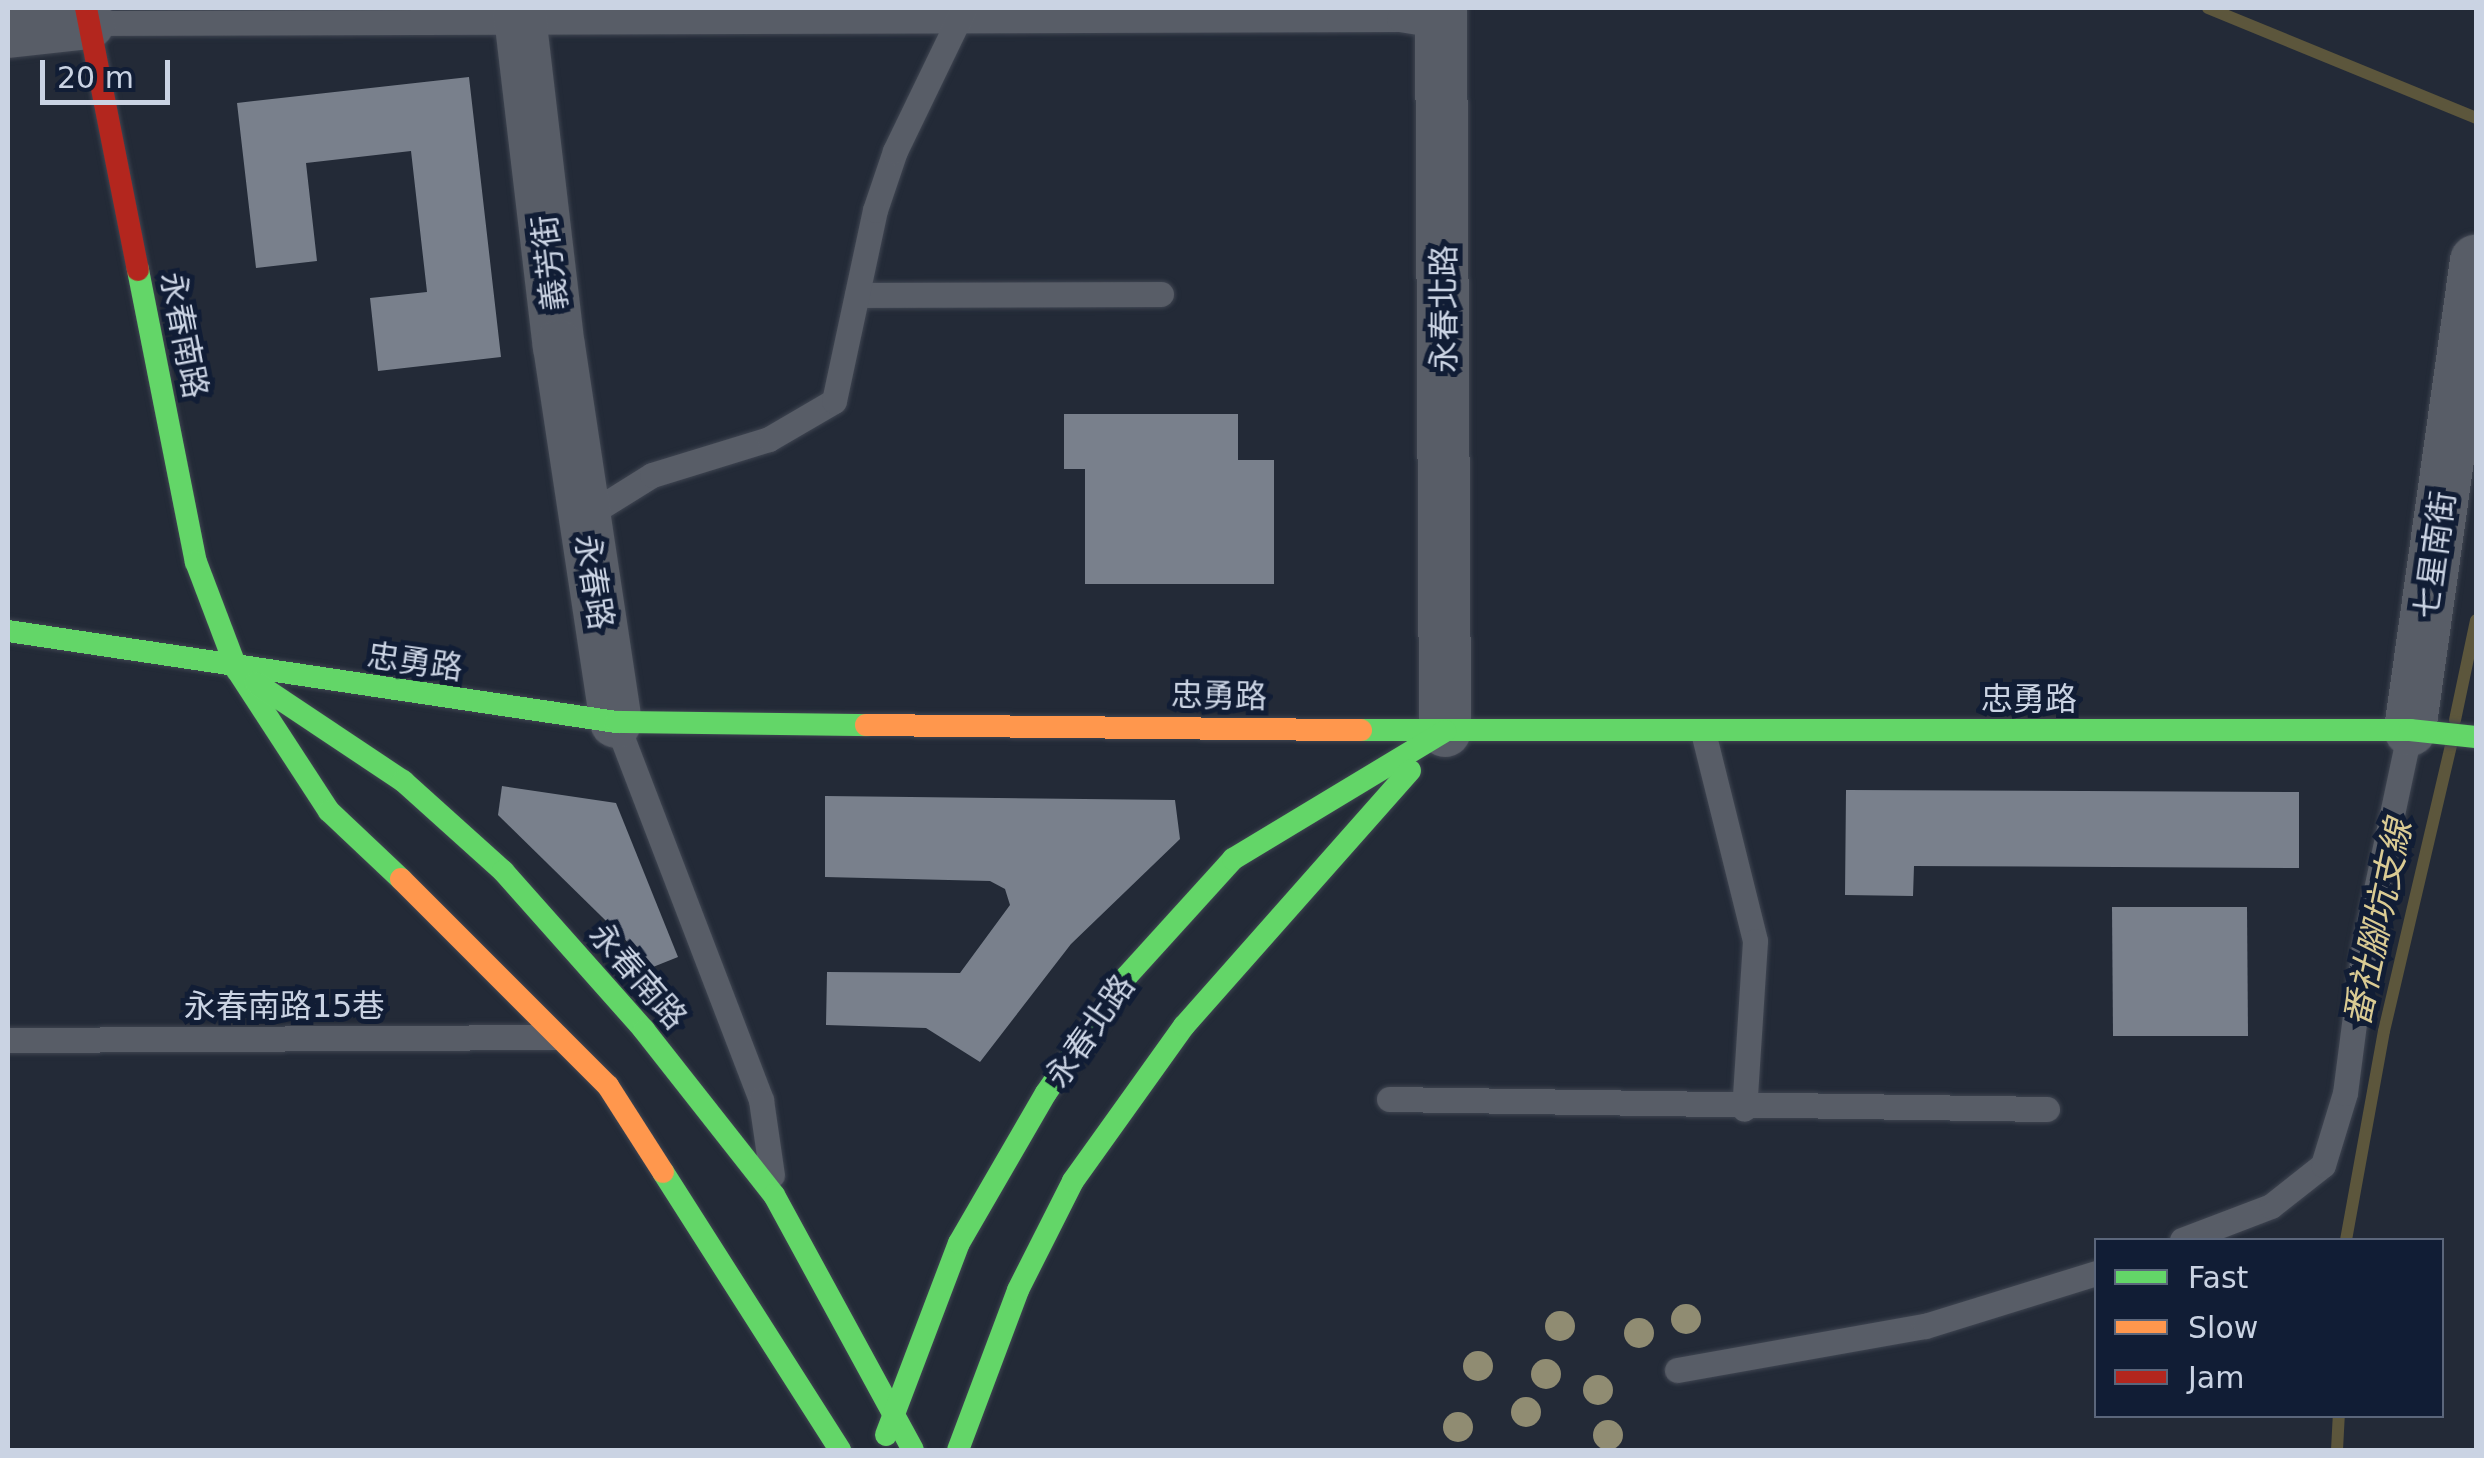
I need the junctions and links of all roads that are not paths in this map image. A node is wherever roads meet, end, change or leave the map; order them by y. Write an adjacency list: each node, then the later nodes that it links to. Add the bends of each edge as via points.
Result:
1 (962, 13): 2 (lane); 4 (lane); 8 (lane, 永春路, via 895,151)
2 (521, 14): 3 (lane); 9 (street, 義芳街)
3 (88, 15): 5 (street); 11 (street, 永春南路, via 196,562)
4 (1442, 16): 13 (street, 永春北路)
5 (8, 32)
6 (2476, 261): 15 (street, 七星南街)
7 (1161, 294): 8 (lane)
8 (857, 296): 9 (lane, 永春路, via 834,401 769,439 652,475)
9 (583, 518): 12 (street, 永春路)
10 (8, 631): 11 (street, 忠勇路)
11 (237, 670): 12 (street, 忠勇路); 17 (street, 永春南路, via 329,811); 22 (street, 永春南路, via 403,781 504,871 644,1030)
12 (616, 722): 13 (street, 忠勇路); 22 (lane, 永春路, via 761,1100)
13 (1445, 732): 14 (street, 忠勇路); 26 (street, 永春北路, via 1232,859 1127,976 1046,1093 959,1243); 30 (street, via 1184,1026 1073,1181 1018,1290)
14 (1704, 732): 15 (street, 忠勇路); 20 (lane, via 1755,942)
15 (2423, 733): 16 (street, 忠勇路); 23 (lane, via 2364,946 2345,1093 2322,1164 2271,1206)
16 (2476, 736)
17 (561, 1037): 18 (lane, 永春南路15巷); 27 (street, 永春南路, via 608,1086)
18 (8, 1040)
19 (1389, 1099): 20 (lane)
20 (1744, 1109): 21 (lane)
21 (2048, 1109)
22 (774, 1195): 26 (street, 永春南路)
23 (2187, 1238)
24 (2094, 1274): 25 (lane, via 1925,1326)
25 (1677, 1370)
26 (893, 1412): 28 (street, 永春北路); 29 (street)
27 (840, 1450)
28 (880, 1450)
29 (913, 1450)
30 (958, 1450)

